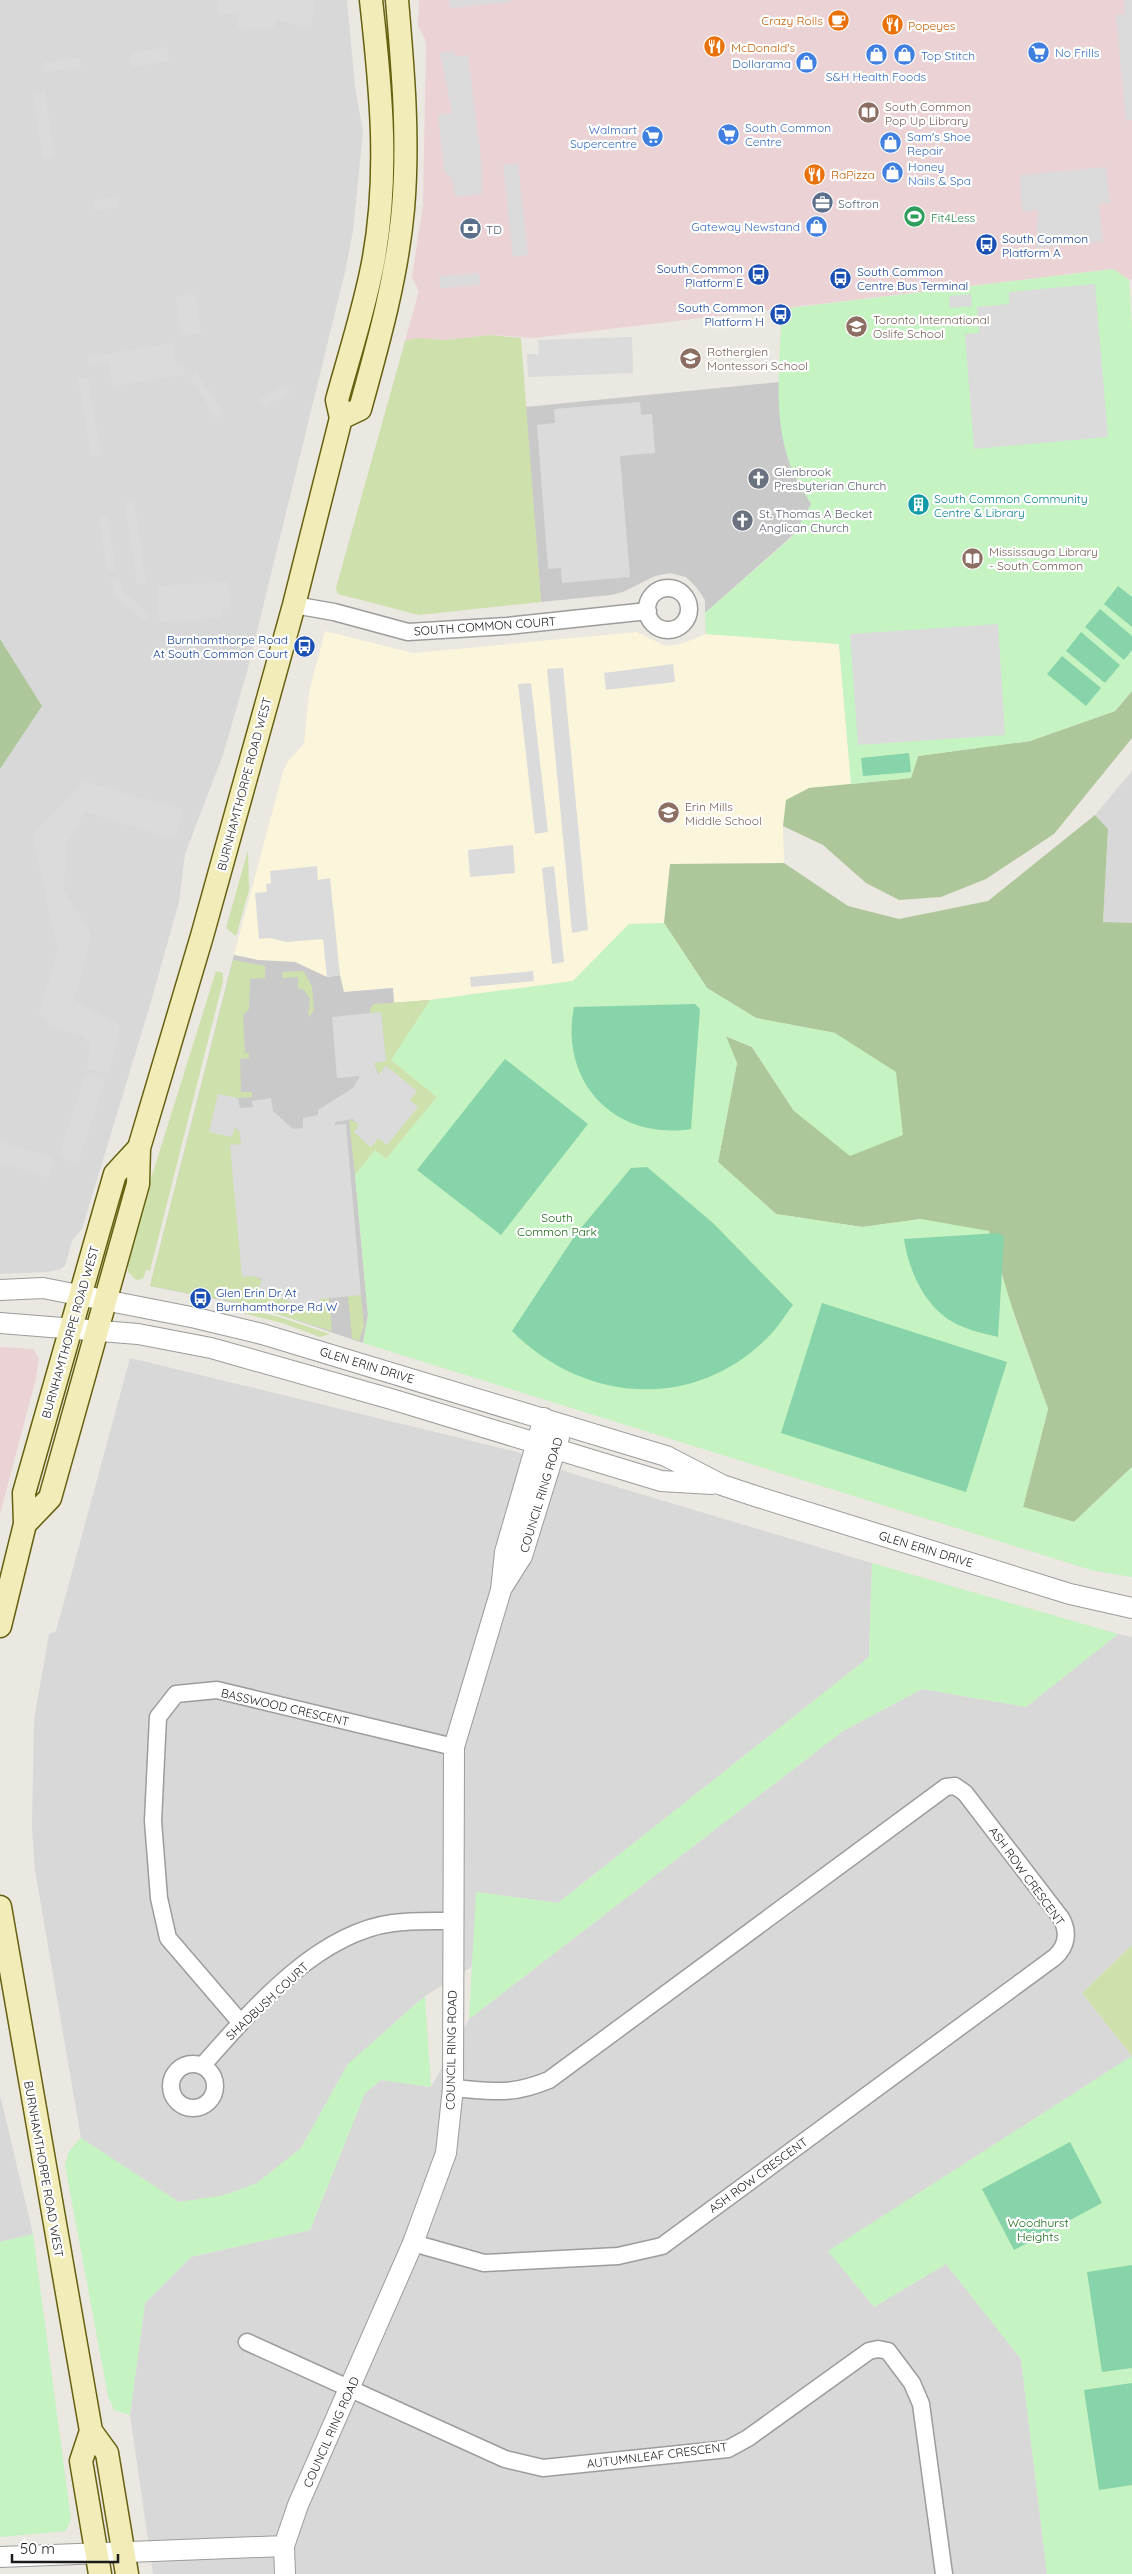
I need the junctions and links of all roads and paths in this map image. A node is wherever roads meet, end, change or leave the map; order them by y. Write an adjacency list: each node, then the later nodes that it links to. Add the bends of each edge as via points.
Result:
1 (371, 0): 3 (main road, BURNHAMTHORPE ROAD WEST, via 382,103 380,205 372,267 337,400)
2 (397, 0): 3 (main road, via 406,129 401,229 388,299 360,409)
3 (341, 418): 4 (main road, BURNHAMTHORPE ROAD WEST)
4 (294, 605): 5 (street, SOUTH COMMON COURT, via 408,632 506,626); 6 (main road, BURNHAMTHORPE ROAD WEST)
5 (648, 611)
6 (139, 1148): 8 (main road, BURNHAMTHORPE ROAD WEST, via 115,1174); 9 (main road, BURNHAMTHORPE ROAD WEST, via 138,1184)
7 (0, 1290): 8 (street, GLEN ERIN DRIVE, via 43,1288)
8 (80, 1295): 9 (street, GLEN ERIN DRIVE); 11 (main road, BURNHAMTHORPE ROAD WEST)
9 (104, 1300): 12 (main road, BURNHAMTHORPE ROAD WEST); 13 (street, GLEN ERIN DRIVE, via 262,1334)
10 (0, 1323): 11 (street, GLEN ERIN DRIVE)
11 (71, 1328): 12 (street, GLEN ERIN DRIVE); 18 (main road, BURNHAMTHORPE ROAD WEST, via 24,1493)
12 (96, 1330): 15 (street, GLEN ERIN DRIVE, via 138,1334 250,1358); 18 (main road, BURNHAMTHORPE ROAD WEST, via 50,1498)
13 (544, 1418): 14 (street, GLEN ERIN DRIVE); 15 (street, COUNCIL RING ROAD)
14 (563, 1424): 16 (street, COUNCIL RING ROAD); 17 (street, GLEN ERIN DRIVE, via 666,1456)
15 (536, 1443): 16 (street, GLEN ERIN DRIVE); 19 (street, COUNCIL RING ROAD, via 505,1552)
16 (556, 1449): 17 (street, GLEN ERIN DRIVE, via 661,1481); 19 (street, COUNCIL RING ROAD, via 522,1556)
17 (722, 1485): 20 (street, GLEN ERIN DRIVE, via 1080,1596)
18 (26, 1524): 21 (main road, BURNHAMTHORPE ROAD WEST)
19 (501, 1590): 22 (street, COUNCIL RING ROAD)
20 (1125, 1607)
21 (0, 1626)
22 (454, 1747): 24 (street, COUNCIL RING ROAD); 25 (street, BASSWOOD CRESCENT, via 217,1690 176,1694 158,1718 153,1822 159,1898 168,1938)
23 (0, 1907): 31 (main road, BURNHAMTHORPE ROAD WEST)
24 (454, 1921): 25 (street, SHADBUSH COURT, via 393,1923 347,1936 298,1968); 27 (street, COUNCIL RING ROAD)
25 (241, 2023): 26 (street, SHADBUSH COURT)
26 (202, 2066)
27 (453, 2088): 28 (street, COUNCIL RING ROAD, via 446,2153); 28 (street, ASH ROW CRESCENT, via 509,2092 525,2090 549,2080 946,1787 955,1786 965,1792 1061,1918 1066,1930 1065,1943 1055,1957 662,2246 618,2256 484,2264)
28 (413, 2243): 30 (street, COUNCIL RING ROAD)
29 (247, 2342): 30 (street, AUTUMNLEAF CRESCENT)
30 (351, 2390): 32 (street, COUNCIL RING ROAD, via 298,2505); 37 (street, AUTUMNLEAF CRESCENT, via 505,2459 543,2468 728,2449 869,2351 888,2351 912,2383 921,2404)
31 (91, 2431): 34 (main road, BURNHAMTHORPE ROAD WEST, via 107,2453); 35 (main road, BURNHAMTHORPE ROAD WEST, via 81,2461)
32 (284, 2546): 34 (street); 36 (street, COUNCIL RING ROAD)
33 (0, 2557): 35 (street)
34 (125, 2563): 35 (street)
35 (98, 2564)
36 (285, 2574)
37 (944, 2574)

